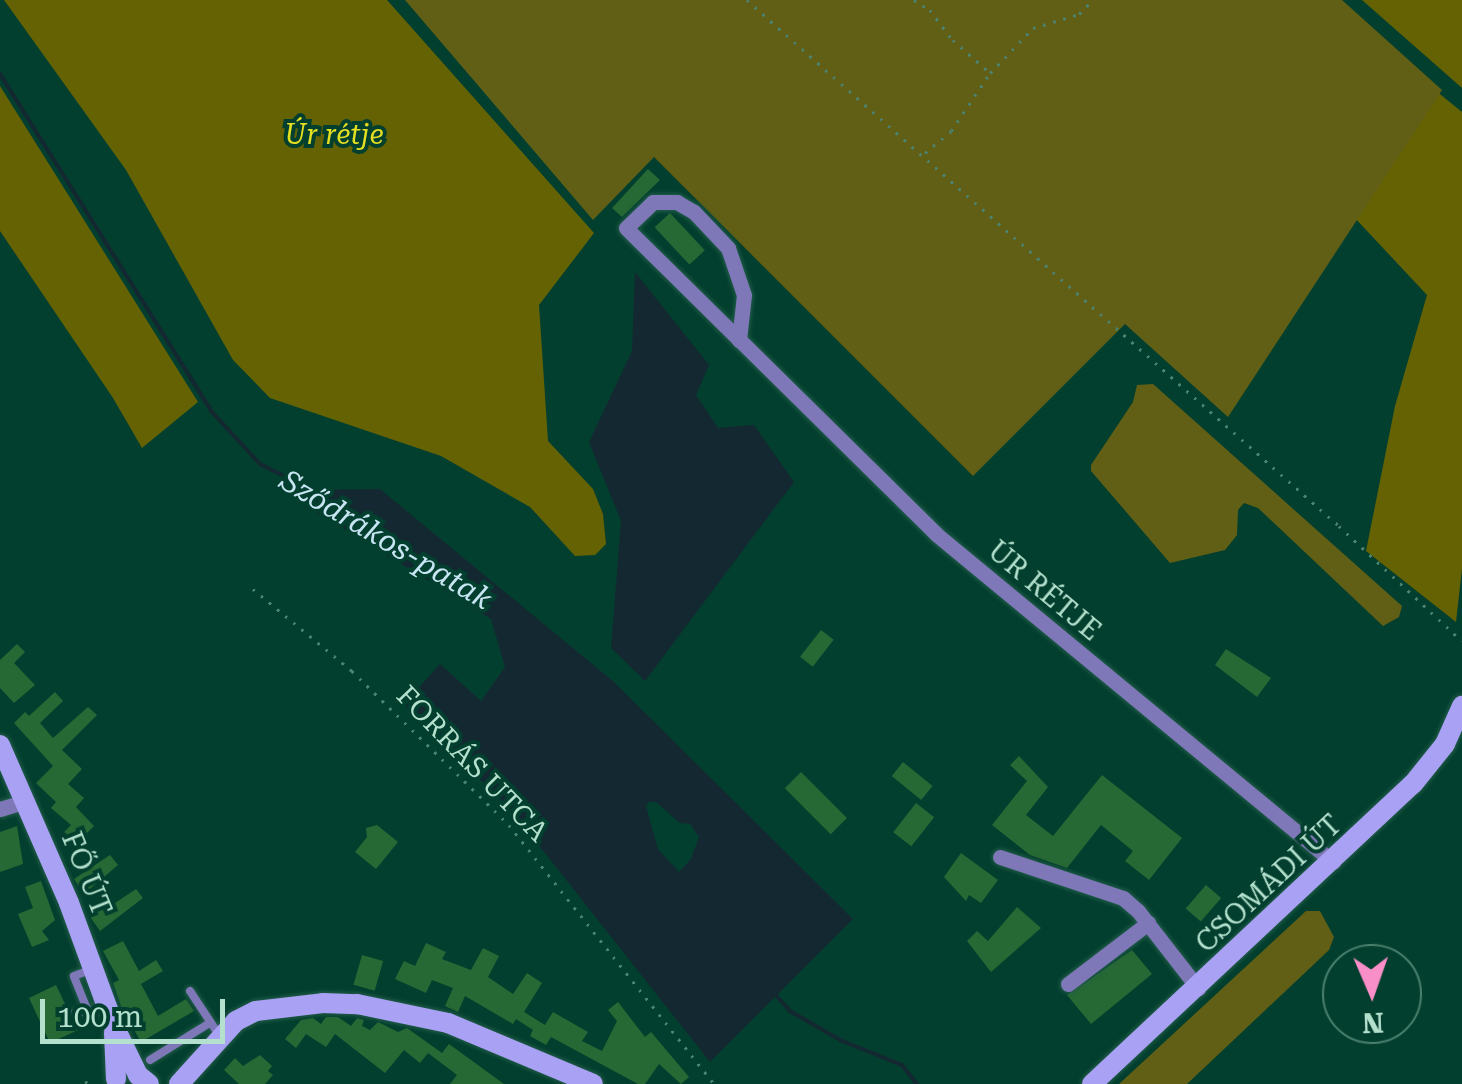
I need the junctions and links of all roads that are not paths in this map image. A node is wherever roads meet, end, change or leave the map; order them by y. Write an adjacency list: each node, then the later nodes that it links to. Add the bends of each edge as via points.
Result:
1 (740, 340): 1 (street, ÚR RÉTJE, via 626,228 652,202 677,202 694,212 728,248 744,294); 7 (street, ÚR RÉTJE, via 936,534)
2 (1461, 712): 7 (main road, CSOMÁDI ÚT, via 1413,784)
3 (0, 744): 4 (main road, FŐ ÚT)
4 (26, 801): 5 (street); 13 (main road, FŐ ÚT, via 94,968)
5 (0, 809)
6 (1000, 857): 8 (street, via 1105,890)
7 (1332, 862): 10 (main road, CSOMÁDI ÚT)
8 (1148, 922): 9 (street); 10 (street)
9 (1068, 984)
10 (1198, 988): 19 (main road, CSOMÁDI ÚT)
11 (190, 991): 14 (lane)
12 (70, 1014): 13 (lane)
13 (103, 1014): 15 (main road, FŐ ÚT); 16 (main road, FŐ ÚT)
14 (213, 1037): 15 (main road, via 166,1080); 17 (main road); 18 (main road, via 256,1011 357,1004 448,1023)
15 (146, 1075): 16 (main road, FŐ ÚT)
16 (114, 1081)
17 (180, 1084)
18 (593, 1084)
19 (1092, 1084)

